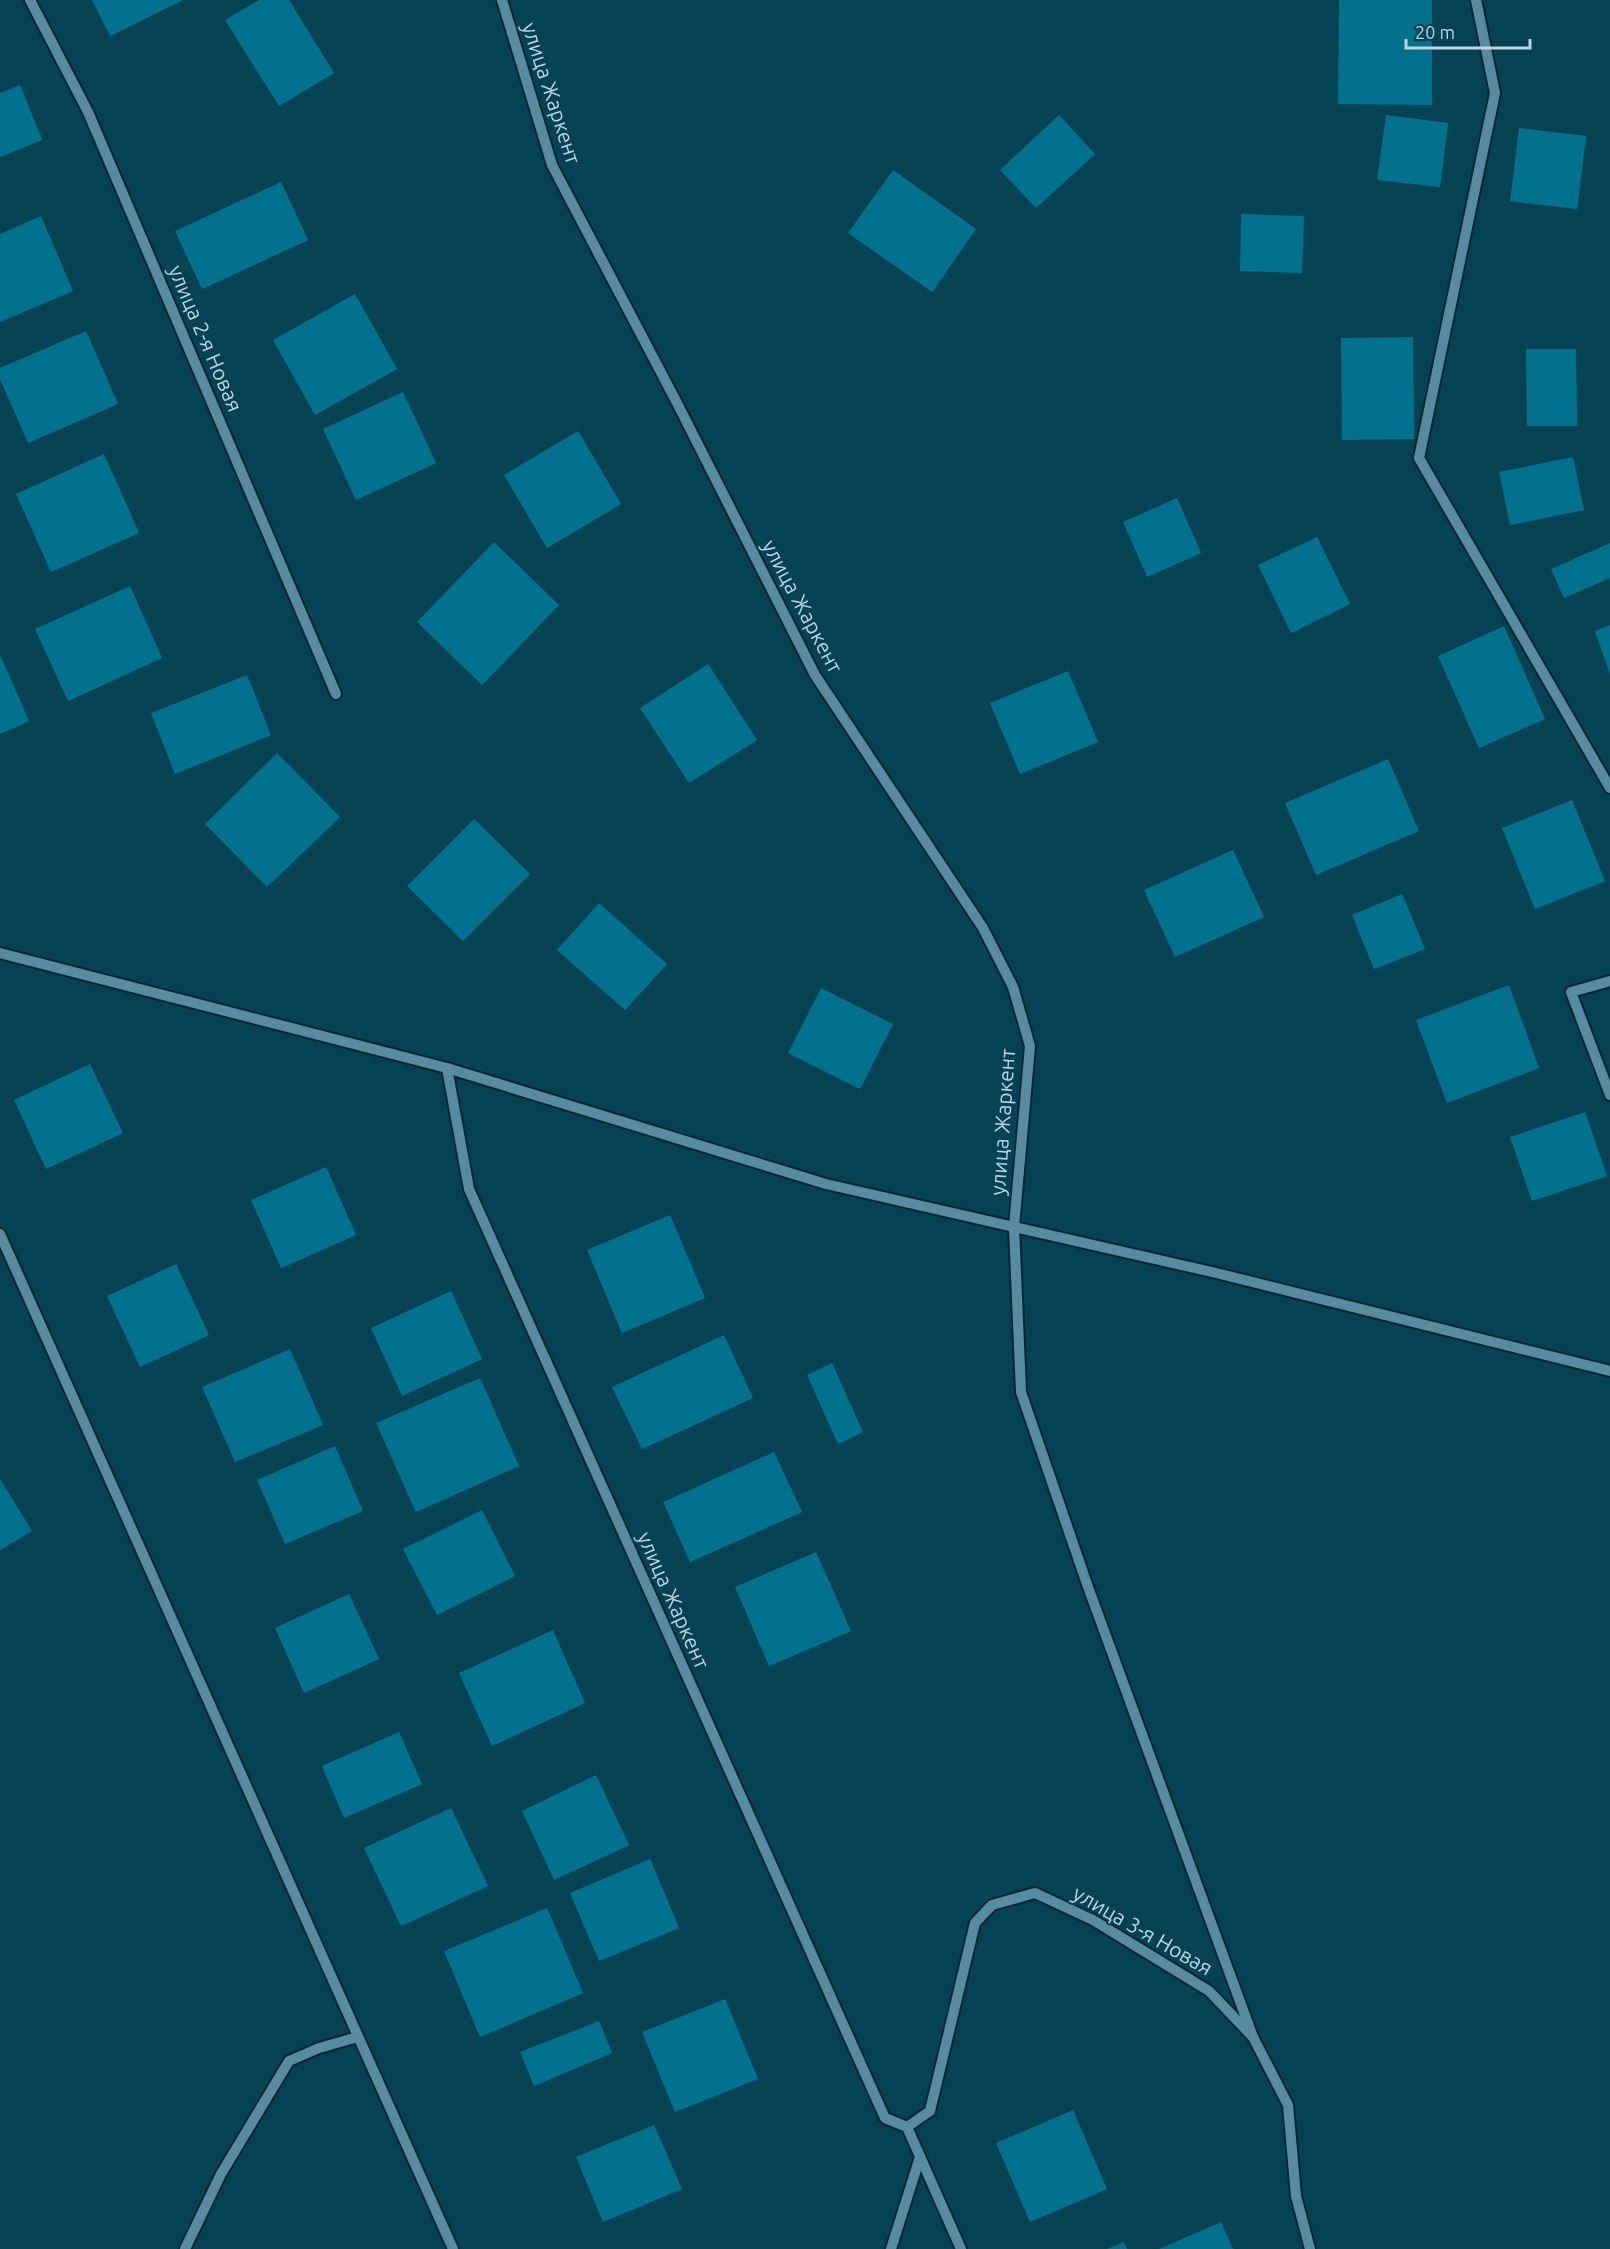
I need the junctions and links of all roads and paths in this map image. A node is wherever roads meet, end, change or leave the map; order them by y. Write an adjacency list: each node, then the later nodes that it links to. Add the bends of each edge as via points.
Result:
1 (30, 0): 4 (street, улица 2-я Новая, via 88,112)
2 (502, 0): 10 (street, улица Жаркент, via 552,165 815,675 984,928 1013,987 1030,1046)
3 (1476, 0): 5 (street, via 1496,93 1419,458)
4 (336, 694)
5 (1610, 788)
6 (0, 952): 8 (street)
7 (1610, 981): 9 (street, via 1571,992)
8 (447, 1068): 10 (street, via 826,1184); 15 (street, улица Жаркент, via 468,1190 885,2118)
9 (1610, 1095)
10 (1014, 1227): 12 (street); 14 (street, улица Жаркент, via 1022,1392 1088,1587)
11 (0, 1234): 13 (street)
12 (1610, 1371)
13 (358, 2037): 17 (street, via 289,2061 221,2174); 18 (street)
14 (1253, 2037): 15 (street, улица 3-я Новая, via 1209,1991 1093,1920 1035,1893 992,1905 975,1923 930,2111); 21 (street, улица 3-я Новая, via 1288,2105 1296,2196)
15 (906, 2127): 16 (street)
16 (920, 2157): 19 (street); 20 (street)
17 (185, 2249)
18 (453, 2249)
19 (891, 2249)
20 (961, 2249)
21 (1310, 2249)

